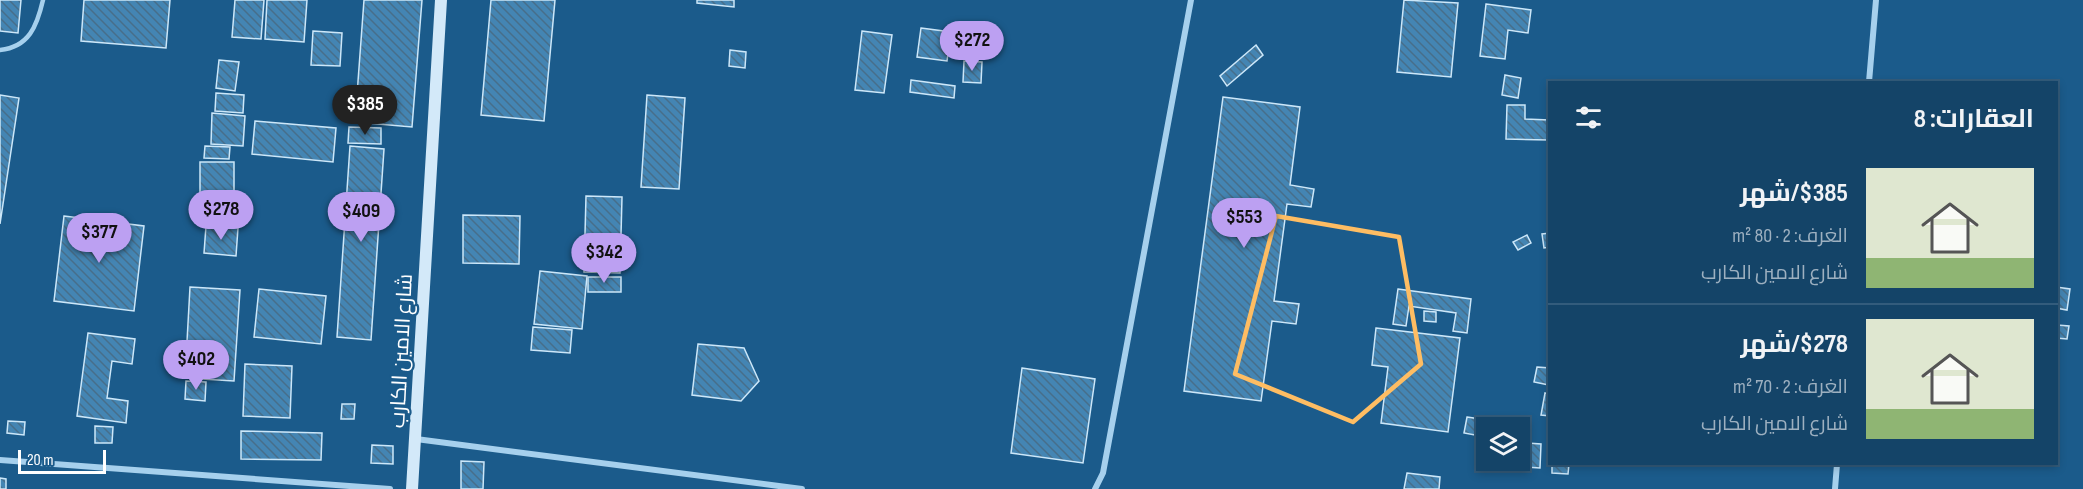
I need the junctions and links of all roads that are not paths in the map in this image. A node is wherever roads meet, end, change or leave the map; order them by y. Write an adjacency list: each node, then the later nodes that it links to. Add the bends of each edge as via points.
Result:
1 (43, 0): 5 (lane, via 27,40)
2 (441, 0): 7 (street, شارع الامين الكارب)
3 (1191, 0): 13 (street, via 1103,472)
4 (1876, 0): 6 (street)
5 (0, 50)
6 (1869, 81)
7 (416, 439): 11 (street, شارع الامين الكارب); 12 (street)
8 (0, 460): 10 (street)
9 (1837, 465): 14 (street)
10 (390, 489)
11 (412, 489)
12 (802, 489)
13 (1095, 489)
14 (1834, 489)

